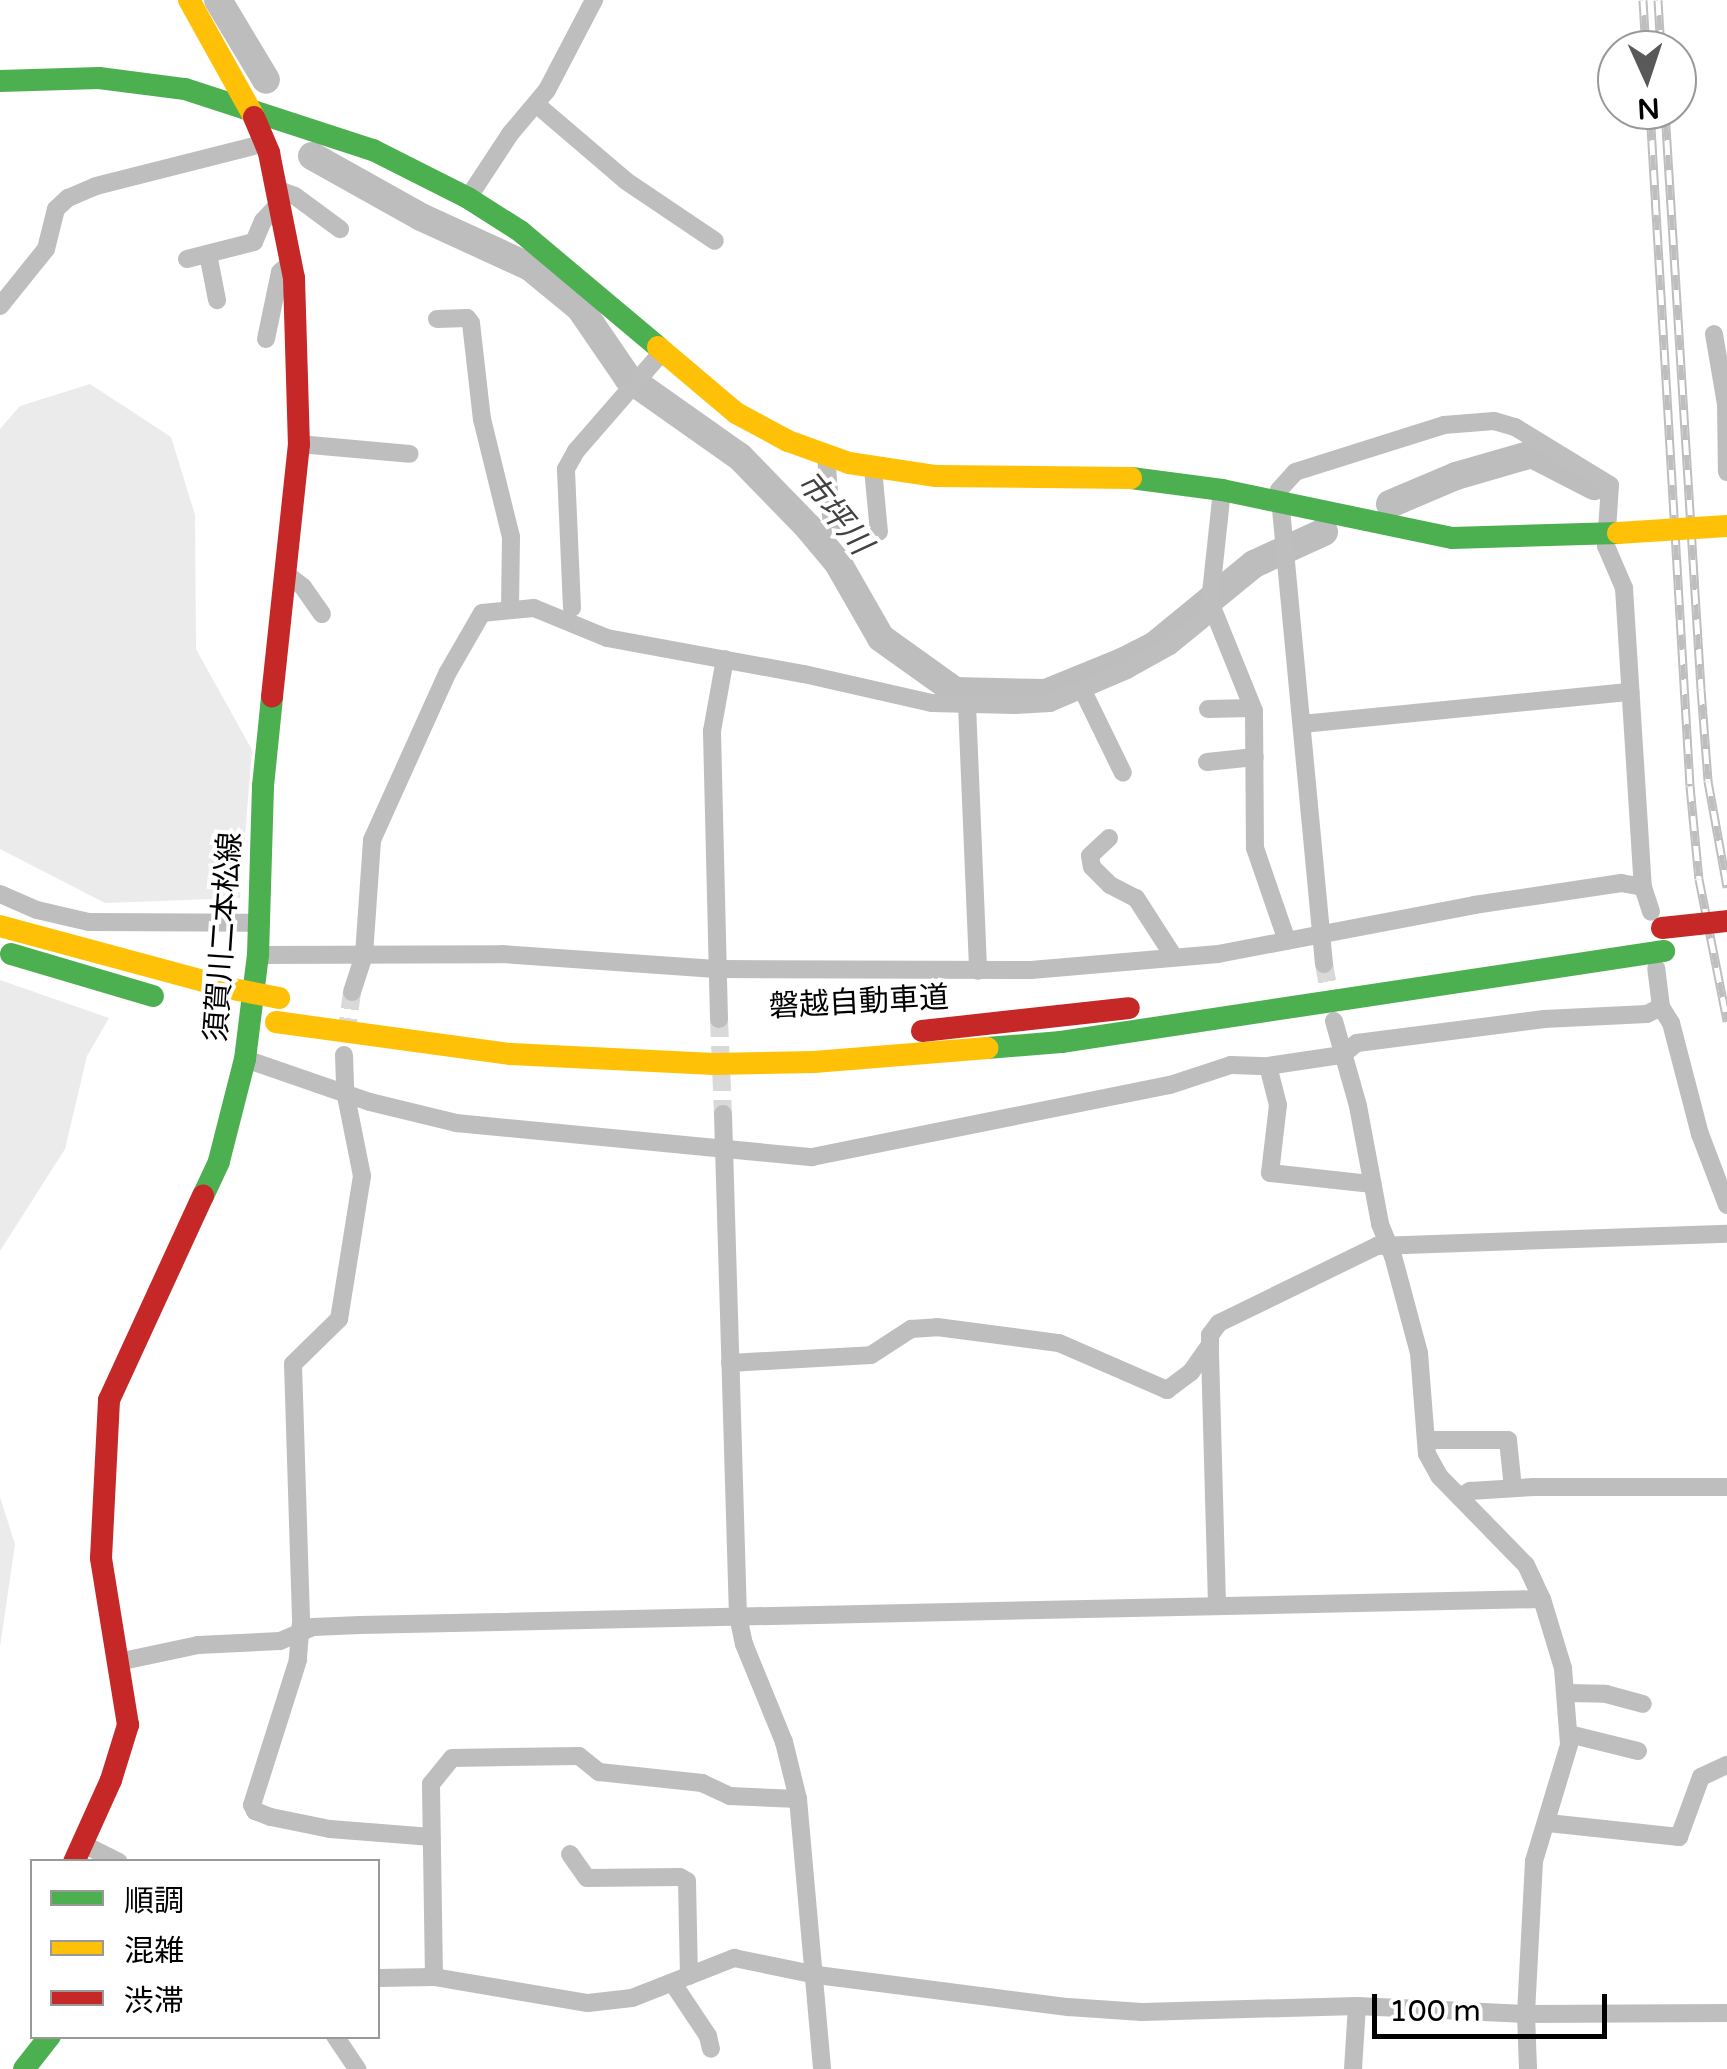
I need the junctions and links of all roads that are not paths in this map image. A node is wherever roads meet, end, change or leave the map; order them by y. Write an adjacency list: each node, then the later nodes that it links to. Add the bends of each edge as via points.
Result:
1 (189, 0): 5 (main road, 須賀川二本松線)
2 (594, 0): 4 (street)
3 (0, 80): 5 (main road, via 134,81)
4 (536, 104): 8 (street); 10 (street, via 626,181)
5 (251, 109): 6 (main road, 須賀川二本松線); 8 (main road, via 373,150)
6 (266, 143): 7 (main road, 須賀川二本松線); 15 (street, via 68,198 56,209 46,249)
7 (278, 196): 9 (street, via 295,196); 11 (street, via 254,242); 13 (main road, 須賀川二本松線)
8 (468, 198): 19 (main road, via 549,253)
9 (340, 229)
10 (715, 242)
11 (208, 254): 12 (street); 14 (street)
12 (187, 259)
13 (291, 263): 18 (street, via 280,272); 20 (main road, 須賀川二本松線)
14 (218, 300)
15 (0, 306)
16 (436, 319): 32 (street, via 471,322 482,420 511,537)
17 (1714, 334): 24 (street, via 1726,404)
18 (266, 339)
19 (662, 352): 22 (main road, via 736,413); 33 (street, via 566,469)
20 (298, 444): 21 (street); 31 (main road, 須賀川二本松線)
21 (410, 454)
22 (826, 456): 23 (main road); 28 (street)
23 (873, 468): 25 (main road, via 936,476 1136,478); 29 (street)
24 (1727, 472)
25 (1222, 490): 26 (main road); 34 (street, via 1208,590)
26 (1280, 504): 30 (main road, via 1452,538); 30 (street, via 1278,490 1295,472 1444,424 1494,421 1515,427 1610,486); 42 (street)
27 (1727, 526): 30 (main road, bridge)
28 (832, 528)
29 (879, 532)
30 (1613, 533): 38 (street, via 1609,561 1624,588)
31 (286, 574): 35 (street); 50 (main road, 須賀川二本松線, via 263,786)
32 (510, 608): 36 (street, via 534,608 607,638); 58 (street, via 474,621 372,840)
33 (572, 608)
34 (1212, 611): 37 (street, via 1157,654); 40 (street)
35 (322, 614)
36 (725, 659): 39 (street); 61 (street, via 712,731)
37 (1082, 689): 39 (street, via 1050,703); 45 (street)
38 (1630, 692): 42 (street); 47 (street)
39 (967, 705): 62 (street)
40 (1252, 708): 41 (street); 43 (street)
41 (1208, 709)
42 (1302, 724): 52 (street)
43 (1255, 757): 44 (street); 54 (street, via 1255,848)
44 (1207, 762)
45 (1123, 773)
46 (1109, 838): 59 (street, via 1090,856 1092,867 1136,898)
47 (1643, 887): 52 (street, via 1622,884 1474,906); 53 (street)
48 (0, 894): 50 (street, via 89,922)
49 (1727, 921): 53 (main road, 磐越自動車道, bridge)
50 (260, 923): 57 (main road, 須賀川二本松線)
51 (0, 926): 65 (main road, 磐越自動車道, via 163,974)
52 (1320, 936): 54 (street); 60 (street)
53 (1658, 939): 55 (main road, 磐越自動車道); 65 (main road, 磐越自動車道, via 1061,1042 814,1062 511,1054 276,1022); 66 (street); 69 (main road, 磐越自動車道, via 1057,1018)
54 (1288, 941): 59 (street)
55 (1727, 944)
56 (0, 951): 64 (main road)
57 (258, 955): 58 (street); 73 (main road, 須賀川二本松線)
58 (364, 955): 61 (street, via 502,954); 63 (street)
59 (1174, 957): 62 (street)
60 (1324, 964)
61 (719, 969): 62 (street); 67 (street)
62 (978, 971)
63 (352, 992)
64 (177, 1001)
65 (226, 1004): 70 (main road, 磐越自動車道, bridge, via 279,998 508,1030)
66 (1661, 1008): 72 (street, via 1358,1044); 79 (street, via 1671,1022 1700,1134)
67 (719, 1018)
68 (1334, 1021): 72 (street)
69 (828, 1037)
70 (790, 1038)
71 (344, 1054): 75 (street)
72 (1342, 1055): 74 (street); 78 (street)
73 (245, 1059): 75 (street); 92 (main road, 須賀川二本松線, via 219,1161 109,1400 100,1526)
74 (1268, 1066): 77 (street, via 1231,1065 1170,1085 812,1157); 78 (street, via 1278,1105 1270,1172)
75 (344, 1090): 77 (street, via 456,1123); 91 (street, via 362,1176 339,1319 293,1364)
76 (723, 1114): 77 (street)
77 (723, 1146): 83 (street)
78 (1372, 1184): 81 (street)
79 (1727, 1205)
80 (1727, 1234): 81 (street)
81 (1388, 1244): 82 (street, via 1219,1323); 84 (street, via 1419,1353)
82 (1210, 1344): 83 (street, via 1166,1390 1059,1343 937,1328 911,1329 871,1355); 89 (street)
83 (730, 1362): 90 (street)
84 (1426, 1440): 86 (street, via 1508,1440); 87 (street, via 1433,1466)
85 (1727, 1487): 86 (street)
86 (1513, 1488): 87 (street, via 1470,1490)
87 (1460, 1497): 88 (street, via 1507,1541)
88 (1542, 1599): 89 (street); 93 (street)
89 (1218, 1604): 90 (street)
90 (738, 1616): 91 (street, via 360,1624); 98 (street)
91 (298, 1634): 92 (street); 100 (street, via 298,1660 253,1796 255,1812 330,1829)
92 (118, 1662): 101 (main road, 須賀川二本松線, via 128,1708 126,1737)
93 (1567, 1693): 94 (street); 95 (street)
94 (1644, 1704)
95 (1569, 1734): 96 (street); 99 (street)
96 (1638, 1751)
97 (1727, 1764): 99 (street, via 1701,1777 1679,1837)
98 (798, 1799): 100 (street, via 730,1796 702,1782 598,1772 579,1756 452,1758 431,1784); 104 (street)
99 (1548, 1823): 110 (street, via 1534,1861)
100 (432, 1837): 105 (street)
101 (78, 1852): 103 (street)
102 (570, 1854): 107 (street, via 587,1878 688,1881)
103 (107, 1859)
104 (817, 1976): 107 (street, via 734,1958); 108 (street, via 1123,2010); 116 (street)
105 (434, 1977): 106 (street); 107 (street, via 588,2002 632,1998)
106 (380, 1978)
107 (682, 1980): 113 (street)
108 (1357, 2006): 110 (street); 117 (street)
109 (1727, 2013): 110 (street)
110 (1526, 2014): 118 (street)
111 (48, 2039): 114 (main road)
112 (337, 2039): 115 (street)
113 (711, 2049)
114 (24, 2069)
115 (357, 2069)
116 (822, 2069)
117 (1353, 2069)
118 (1528, 2069)

